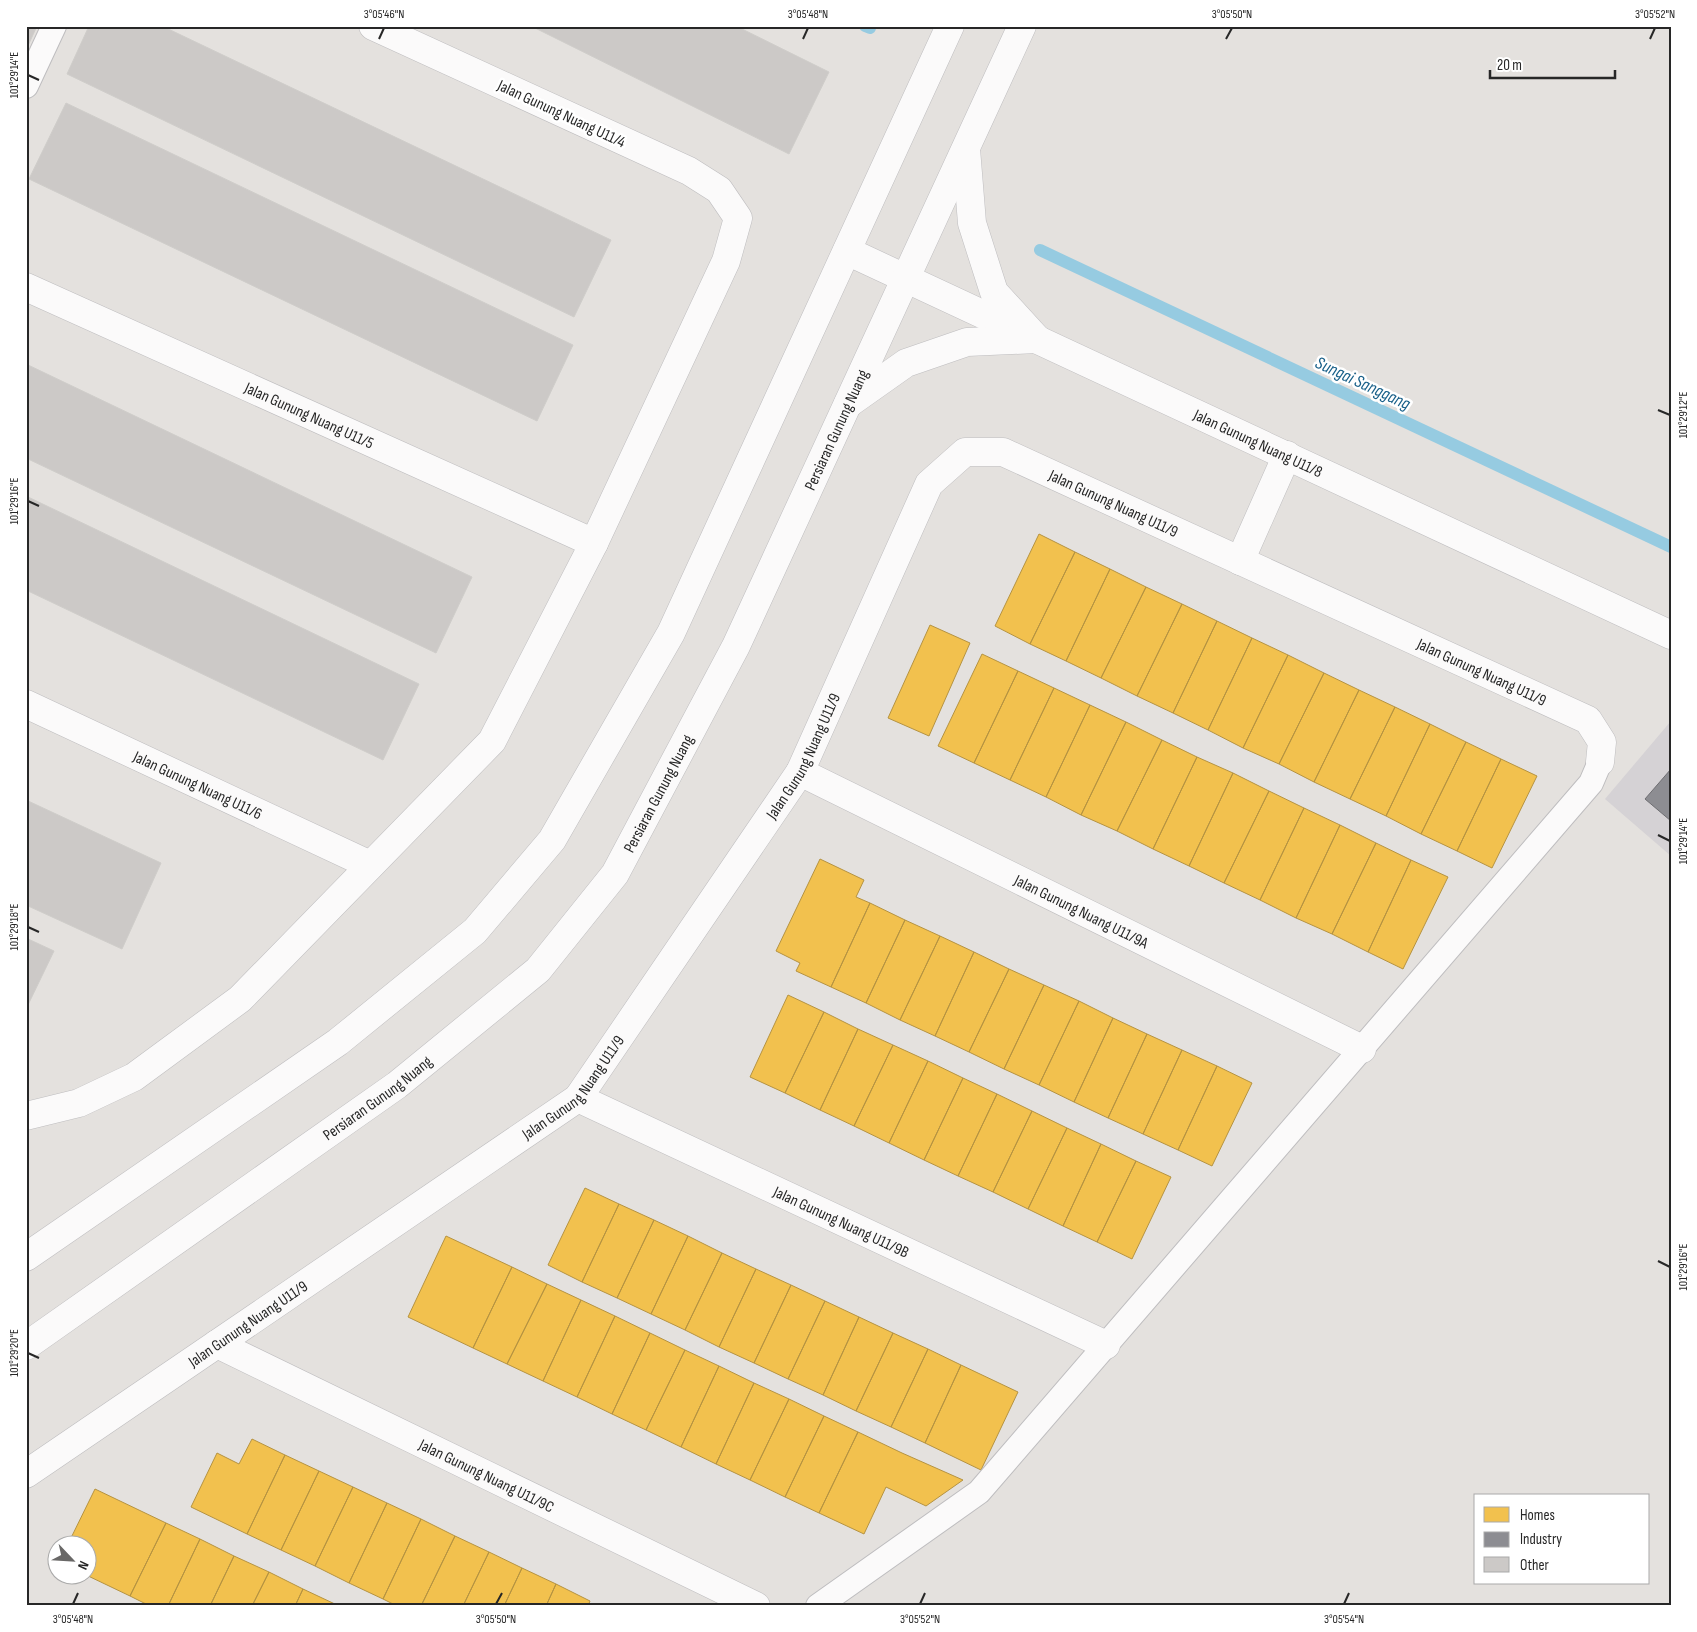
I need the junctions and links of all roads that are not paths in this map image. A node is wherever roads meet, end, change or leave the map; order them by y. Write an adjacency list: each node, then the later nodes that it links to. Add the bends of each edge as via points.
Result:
1 (54, 26): 5 (lane)
2 (373, 26): 13 (street, Jalan Gunung Nuang U11/4, via 689,171 719,190 738,218 726,261)
3 (950, 26): 7 (street)
4 (1022, 26): 6 (street, Persiaran Gunung Nuang)
5 (26, 86)
6 (966, 148): 8 (street, Persiaran Gunung Nuang); 10 (street, via 972,222 994,292)
7 (847, 251): 8 (street, Jalan Gunung Nuang U11/8); 23 (street, via 671,632 552,840 474,931 338,1042)
8 (906, 278): 10 (street, Jalan Gunung Nuang U11/8); 11 (street, Persiaran Gunung Nuang)
9 (26, 287): 13 (street, Jalan Gunung Nuang U11/5)
10 (1037, 339): 11 (street, via 967,342 914,360); 12 (street, Jalan Gunung Nuang U11/8)
11 (848, 404): 26 (street, Persiaran Gunung Nuang, via 736,646 615,874 538,970 397,1085)
12 (1287, 455): 14 (street); 15 (street, Jalan Gunung Nuang U11/8)
13 (594, 543): 19 (street, via 492,741)
14 (1240, 561): 17 (street, Jalan Gunung Nuang U11/9, via 1588,720 1602,742); 18 (street, Jalan Gunung Nuang U11/9, via 1003,452 965,452 929,484)
15 (1671, 635)
16 (26, 704): 19 (street, Jalan Gunung Nuang U11/6)
17 (1600, 762): 20 (lane, via 1591,783)
18 (800, 772): 20 (street, Jalan Gunung Nuang U11/9A); 21 (street, Jalan Gunung Nuang U11/9)
19 (370, 865): 22 (street, via 240,999 134,1078 79,1103)
20 (1362, 1049): 25 (lane)
21 (578, 1098): 24 (street, Jalan Gunung Nuang U11/9); 25 (street, Jalan Gunung Nuang U11/9B)
22 (26, 1116)
23 (26, 1257)
24 (217, 1344): 27 (street, Jalan Gunung Nuang U11/9); 28 (street, Jalan Gunung Nuang U11/9C)
25 (1106, 1345): 29 (lane, via 979,1492)
26 (26, 1346)
27 (26, 1474)
28 (756, 1606)
29 (818, 1606)

